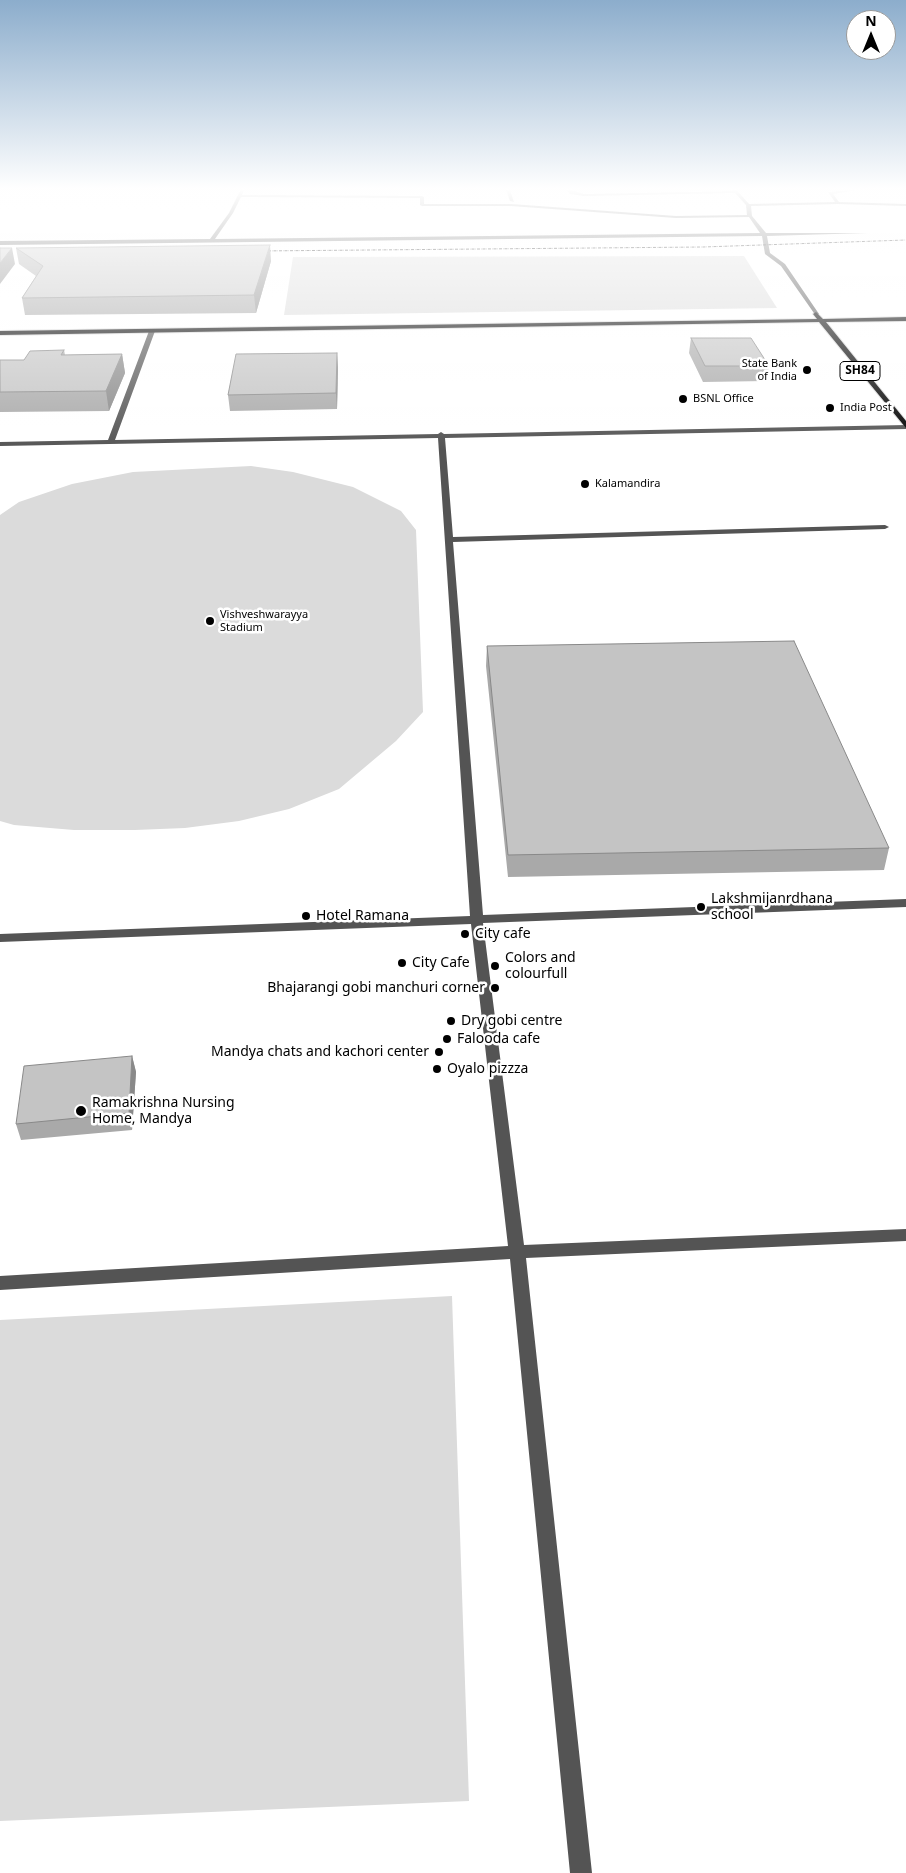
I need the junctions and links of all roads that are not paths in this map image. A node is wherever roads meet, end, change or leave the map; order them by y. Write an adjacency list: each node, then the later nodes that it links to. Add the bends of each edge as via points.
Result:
1 (789, 274): 4 (street)
2 (906, 313): 4 (main road)
3 (670, 315): 4 (main road)
4 (817, 317): 6 (main road); 8 (main road); 10 (main road, SH84)
5 (446, 318): 7 (main road)
6 (906, 318)
7 (0, 326)
8 (152, 331): 9 (main road); 12 (street)
9 (0, 333)
10 (906, 426): 11 (street)
11 (441, 434): 12 (street); 15 (street)
12 (111, 442): 13 (street)
13 (0, 444)
14 (885, 527): 15 (street)
15 (449, 540): 17 (street)
16 (906, 903): 17 (street)
17 (477, 921): 18 (street); 20 (street)
18 (0, 938)
19 (906, 1235): 20 (street)
20 (517, 1252): 21 (street); 22 (street)
21 (0, 1283)
22 (581, 1873)

